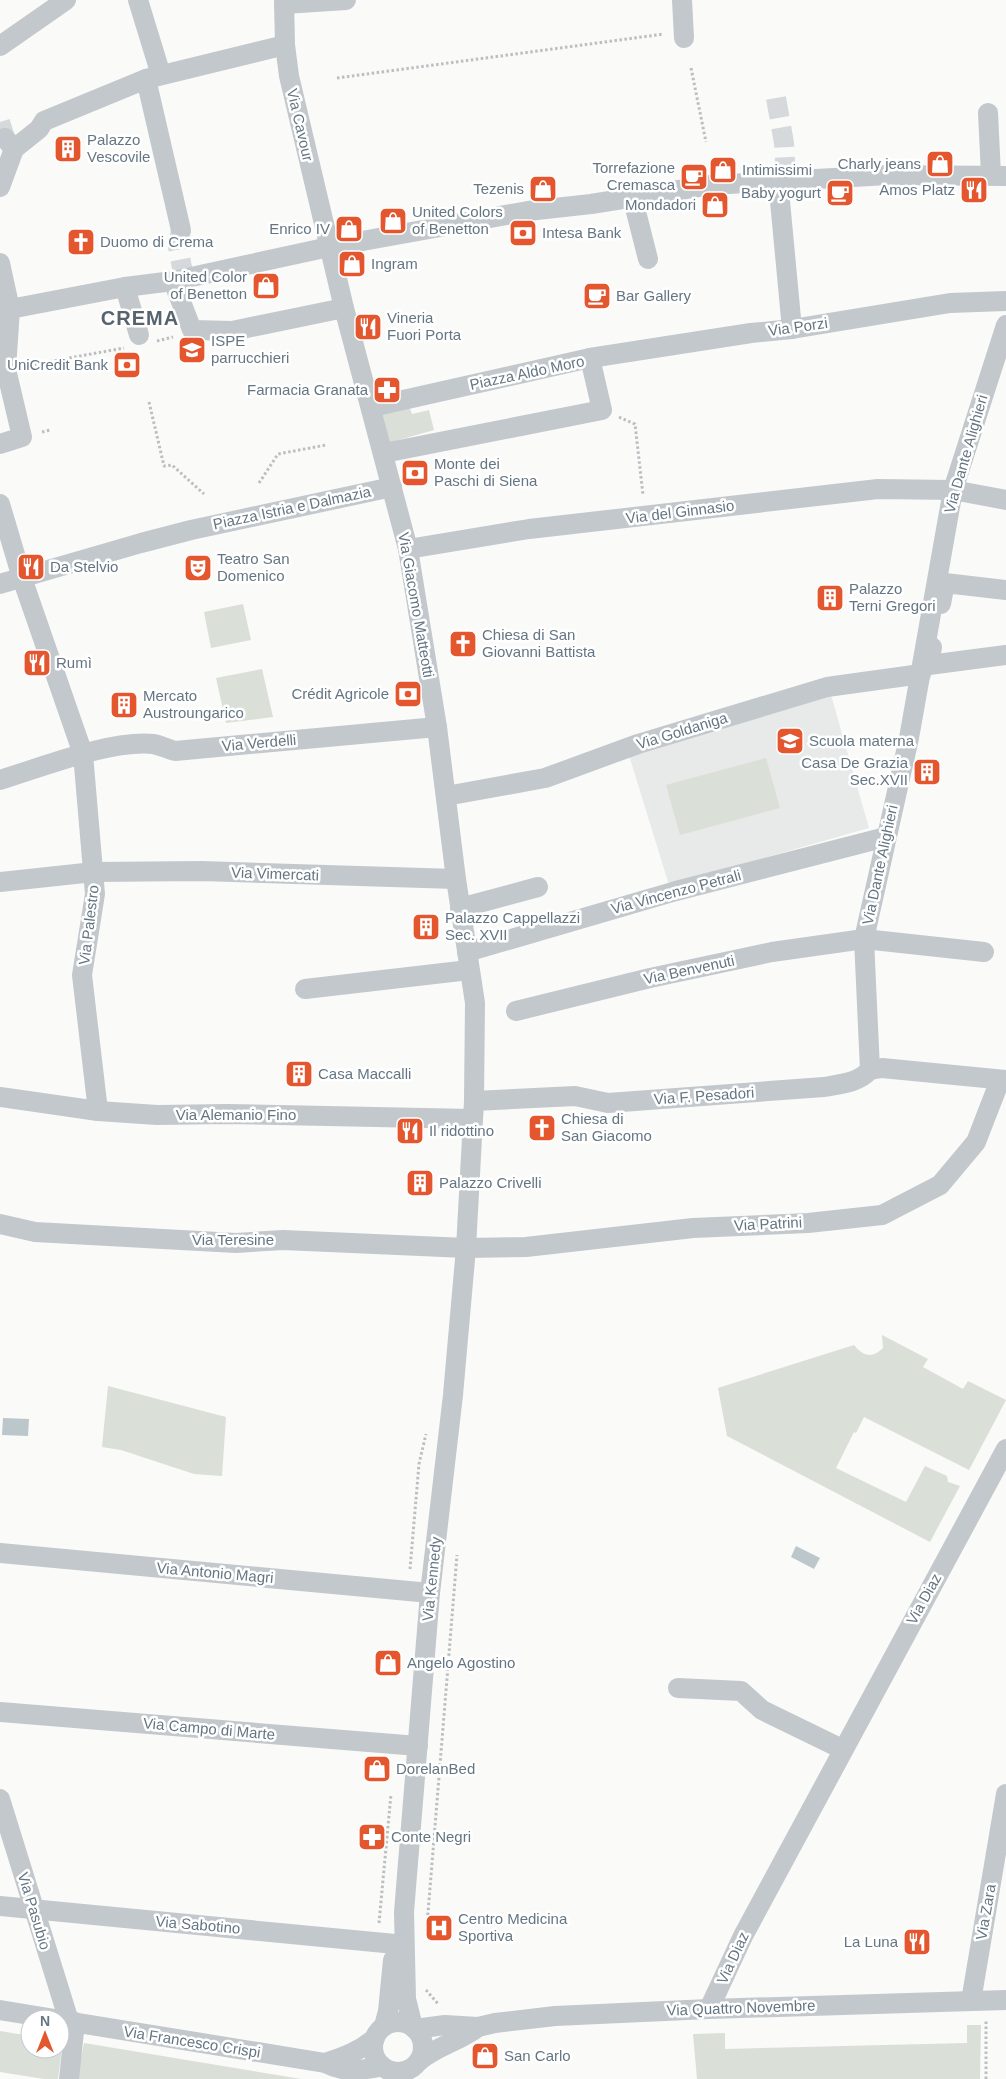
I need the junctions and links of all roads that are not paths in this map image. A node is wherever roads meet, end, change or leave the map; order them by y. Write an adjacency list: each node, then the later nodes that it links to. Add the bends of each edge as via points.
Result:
1 (66, 0): 8 (street)
2 (138, 0): 9 (street)
3 (346, 0): 5 (street)
4 (682, 0): 6 (street)
5 (284, 2): 7 (street, Via Cavour)
6 (684, 35)
7 (285, 45): 9 (street); 16 (street, Via Cavour, via 289,76)
8 (0, 46)
9 (154, 77): 12 (street, via 44,121 39,129 9,143); 15 (street)
10 (988, 113): 11 (street)
11 (998, 175): 13 (street)
12 (1, 180)
13 (778, 180): 14 (street); 25 (street)
14 (632, 196): 16 (street); 17 (street)
15 (181, 230)
16 (329, 247): 19 (street); 22 (street, Via Giacomo Matteotti)
17 (648, 259)
18 (0, 263): 23 (street)
19 (179, 279): 20 (street); 22 (street, via 192,330 232,331)
20 (125, 287): 23 (street); 26 (street)
21 (1006, 301): 25 (street, Via Porzi, via 950,303)
22 (344, 308): 28 (street, Via Giacomo Matteotti)
23 (5, 311): 29 (street, via 6,369 22,437)
24 (1006, 325): 32 (street, Via Dante Alighieri)
25 (792, 329): 27 (street, Via Porzi)
26 (140, 342)
27 (590, 358): 28 (street, Piazza Aldo Moro); 30 (street, Piazza Aldo Moro, via 602,410)
28 (372, 407): 30 (street, Via Giacomo Matteotti)
29 (0, 444)
30 (384, 453): 31 (street, Via Giacomo Matteotti)
31 (392, 487): 35 (street, Via Giacomo Matteotti); 36 (street, Piazza Istria e Dalmazia, via 140,542)
32 (953, 490): 33 (street, Via del Ginnasio); 35 (street, Via del Ginnasio, via 878,489 529,529); 40 (street, Via Dante Alighieri)
33 (1006, 500)
34 (0, 504): 36 (street, Via Palestro)
35 (408, 550): 41 (street, Via Giacomo Matteotti)
36 (22, 578): 37 (street, Piazza Istria e Dalmazia); 42 (street, Via Palestro)
37 (0, 584)
38 (1006, 590): 39 (street, via 945,583 929,665)
39 (1006, 656)
40 (921, 674): 44 (street, Via Goldaniga, via 827,687 638,744 545,778); 45 (street, Via Dante Alighieri)
41 (437, 727): 42 (street, Via Verdelli, via 175,751 155,744 131,744); 44 (street, Via Giacomo Matteotti)
42 (83, 754): 43 (street, Via Verdelli); 46 (street, Via Palestro)
43 (0, 780)
44 (446, 796): 47 (street, Via Giacomo Matteotti)
45 (886, 837): 51 (street, Via Dante Alighieri); 53 (street, Via Vincenzo Petrali, via 676,891)
46 (94, 872): 47 (street, Via Vimercati, via 201,871); 48 (street, Via Vimercati); 60 (street, Via Palestro, via 95,894 82,975)
47 (456, 879): 50 (street, Via Giacomo Matteotti)
48 (0, 882)
49 (538, 887): 50 (street)
50 (460, 908): 53 (street, Via Giacomo Matteotti)
51 (864, 938): 52 (street, Via Dante Alighieri); 55 (street, Via Benvenuti, via 753,956); 56 (street, Via Dante Alighieri)
52 (984, 952)
53 (468, 961): 54 (street); 59 (street, Via Giacomo Matteotti, via 475,1003)
54 (305, 989)
55 (516, 1011)
56 (870, 1070): 57 (street, via 882,1068); 59 (street, Via F. Pesadori, via 852,1082 824,1088 608,1103 574,1096)
57 (1003, 1080): 62 (street, Via Patrini, via 976,1142 940,1185 882,1214 808,1222 693,1228 526,1246)
58 (0, 1097): 60 (street, Via Alemanio Fino)
59 (474, 1110): 60 (street, Via Alemanio Fino, via 158,1115); 62 (street, Via Kennedy)
60 (98, 1111)
61 (0, 1224): 62 (street, Via Teresine, via 35,1232 236,1243 283,1240)
62 (466, 1248): 65 (street, Via Kennedy)
63 (1006, 1450): 69 (street, Via Diaz)
64 (0, 1553): 65 (street, Via Antonio Magri)
65 (430, 1594): 68 (street, Via Kennedy)
66 (678, 1688): 69 (street, via 741,1691 762,1710)
67 (0, 1712): 68 (street, Via Campo di Marte)
68 (418, 1746): 74 (street, Via Kennedy)
69 (842, 1749): 78 (street, Via Diaz, via 734,1953)
70 (1006, 1794): 76 (street, Via Zara)
71 (0, 1799): 73 (street, Via Pasubio)
72 (0, 1906): 73 (street, Via Sabotino)
73 (33, 1910): 75 (street, Via Sabotino); 77 (street, Via Pasubio)
74 (404, 1912): 75 (street, Via Kennedy); 82 (street, Via Kennedy, via 406,1999)
75 (386, 1943): 84 (street, Via Kennedy, via 388,2011)
76 (988, 2001): 78 (street, Via Quattro Novembre)
77 (62, 2009)
78 (709, 2009): 83 (street, Via Quattro Novembre, via 555,2016)
79 (0, 2010): 80 (street, Via Francesco Crispi)
80 (20, 2013)
81 (70, 2021): 87 (street, Via Francesco Crispi)
82 (414, 2028): 83 (street, Via Quattro Novembre, via 445,2025); 84 (street, via 401,2022 393,2023); 86 (street, via 423,2042 423,2050)
83 (478, 2028): 86 (street, Via Quattro Novembre, via 437,2048)
84 (380, 2032): 87 (street, via 345,2057); 88 (street, via 373,2046)
85 (68, 2059): 89 (street)
86 (412, 2069): 88 (street)
87 (340, 2071): 88 (street, Via Francesco Crispi)
88 (383, 2071)
89 (69, 2079)

